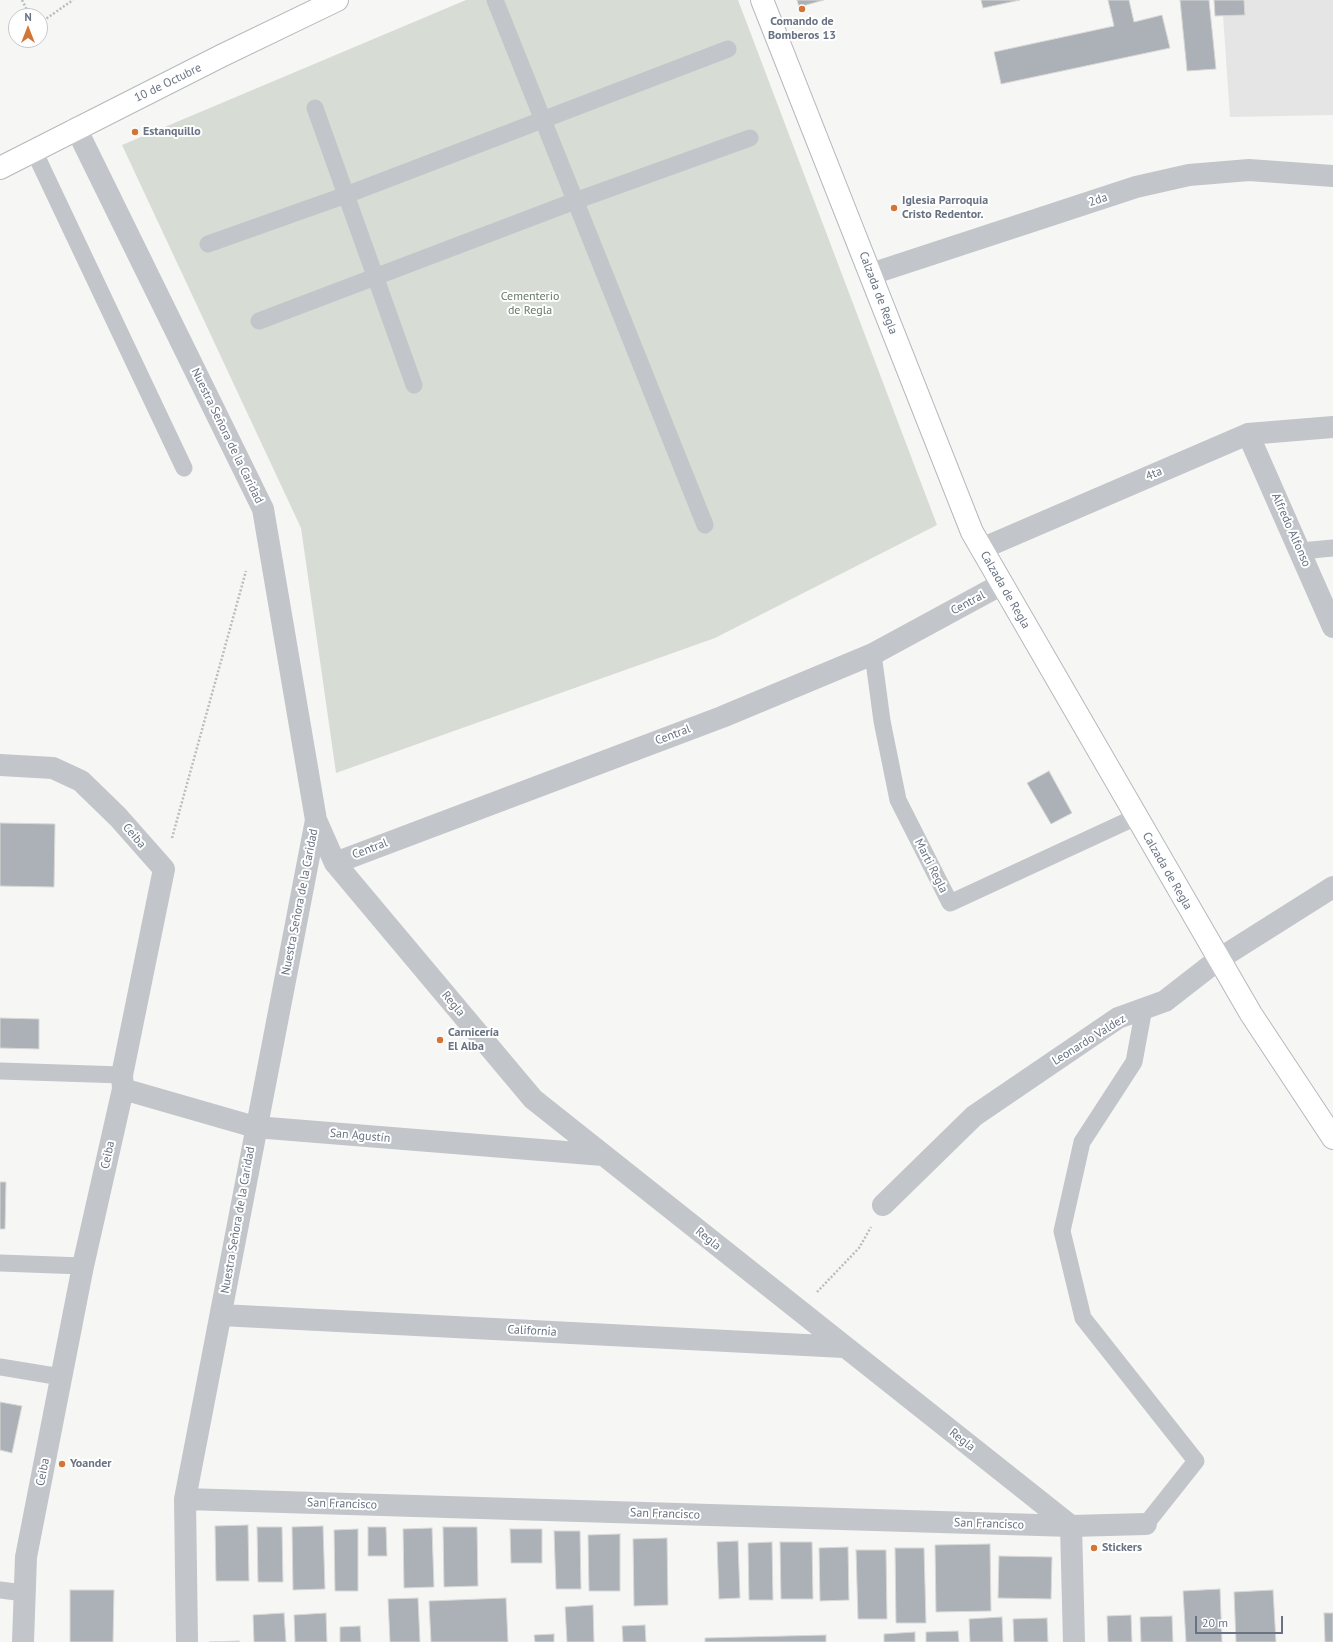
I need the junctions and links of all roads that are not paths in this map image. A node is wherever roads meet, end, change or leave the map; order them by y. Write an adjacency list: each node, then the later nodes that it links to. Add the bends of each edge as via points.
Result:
1 (337, 0): 7 (main road, 10 de Octubre)
2 (495, 0): 6 (lane)
3 (762, 0): 15 (main road, Calzada de Regla)
4 (728, 49): 6 (lane)
5 (315, 108): 12 (lane)
6 (542, 120): 12 (lane); 13 (lane)
7 (76, 128): 9 (main road, 10 de Octubre); 31 (street, Nuestra Señora de la Caridad, via 263,509)
8 (750, 138): 13 (lane)
9 (34, 151): 10 (main road, 10 de Octubre); 21 (lane)
10 (0, 168)
11 (1333, 176): 15 (street, 2da, via 1249,170 1189,175 1136,187)
12 (346, 195): 14 (lane); 16 (lane)
13 (575, 201): 16 (lane); 22 (lane)
14 (208, 244)
15 (871, 274): 24 (main road, Calzada de Regla, via 972,532)
16 (376, 278): 17 (lane); 18 (lane)
17 (259, 321)
18 (414, 385)
19 (1333, 427): 20 (street, 4ta)
20 (1248, 434): 24 (street, 4ta); 25 (street, Alfredo Alfonso)
21 (184, 468)
22 (705, 525)
23 (1333, 548): 25 (lane)
24 (981, 549): 26 (main road, Calzada de Regla)
25 (1301, 551): 27 (street, Alfredo Alfonso)
26 (1002, 584): 28 (street, Central); 30 (main road, Calzada de Regla)
27 (1333, 627)
28 (873, 654): 30 (lane, Marti Regla, via 882,721 898,800 950,903); 32 (street, Central, via 722,717)
29 (0, 765): 37 (street, Ceiba, via 53,768 81,781 118,817 164,869)
30 (1136, 817): 34 (main road, Calzada de Regla)
31 (316, 820): 32 (street, Regla); 38 (street, Nuestra Señora de la Caridad)
32 (335, 863): 40 (street, Regla, via 533,1099)
33 (1333, 887): 34 (street, Leonardo Valdez)
34 (1219, 959): 35 (street, Leonardo Valdez, via 1165,1001); 39 (main road, Calzada de Regla, via 1251,1014)
35 (1144, 1008): 41 (street, Leonardo Valdez, via 1118,1018 974,1116); 49 (lane, via 1134,1062 1082,1142 1062,1231 1083,1318 1196,1461)
36 (0, 1070): 37 (lane)
37 (122, 1082): 38 (street, San Agustín); 43 (street, Ceiba)
38 (255, 1127): 40 (street, San Agustín); 44 (street, Nuestra Señora de la Caridad)
39 (1333, 1138)
40 (603, 1155): 45 (street, Regla)
41 (883, 1205)
42 (0, 1263): 43 (lane)
43 (83, 1266): 47 (street, Ceiba)
44 (221, 1315): 45 (street, California); 48 (street, Nuestra Señora de la Caridad)
45 (844, 1347): 50 (street, Regla)
46 (0, 1367): 47 (lane)
47 (61, 1377): 52 (street, Ceiba, via 26,1557)
48 (185, 1500): 50 (street, San Francisco); 54 (street, Nuestra Señora de la Caridad)
49 (1146, 1524): 50 (street, San Francisco)
50 (1071, 1526): 55 (street)
51 (0, 1590): 52 (lane)
52 (24, 1593): 53 (street, Ceiba)
53 (23, 1642)
54 (187, 1642)
55 (1074, 1642)

